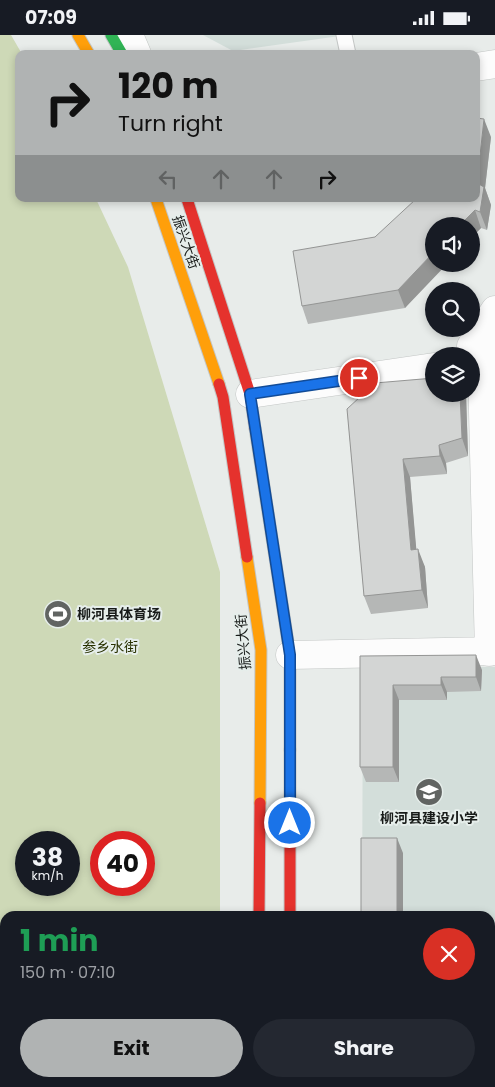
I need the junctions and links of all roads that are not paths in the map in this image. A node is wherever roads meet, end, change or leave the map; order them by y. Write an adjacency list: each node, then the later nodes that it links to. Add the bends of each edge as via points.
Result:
1 (78, 35): 5 (street)
2 (111, 35): 6 (street)
3 (129, 35): 7 (street)
4 (344, 35): 8 (lane)
5 (87, 50)
6 (120, 50)
7 (135, 50)
8 (347, 50)
9 (495, 64): 10 (street)
10 (480, 66)
11 (157, 202): 19 (street, 振兴大街, via 223,397 260,640)
12 (188, 202): 16 (street, 振兴大街)
13 (488, 320): 14 (street); 17 (street)
14 (469, 347)
15 (425, 368): 16 (street)
16 (250, 394): 18 (street, 振兴大街)
17 (492, 651): 18 (street)
18 (290, 655): 20 (street, 振兴大街)
19 (259, 911)
20 (290, 911)

